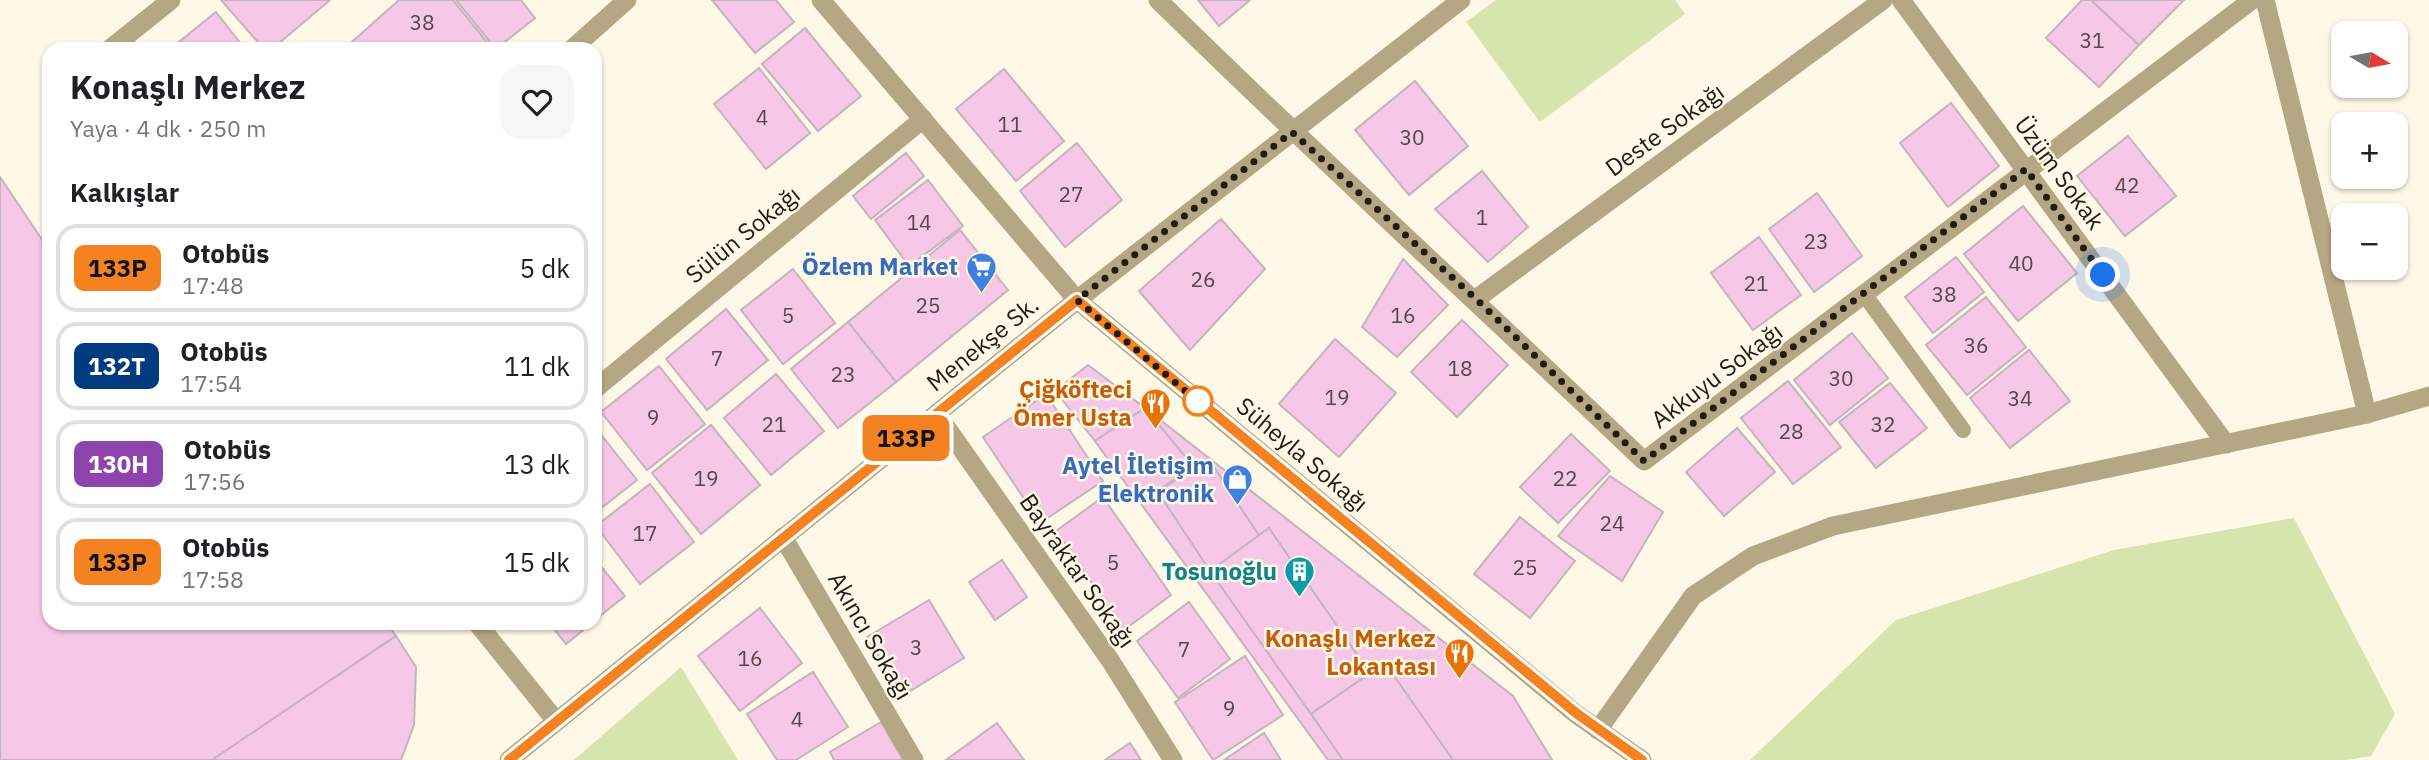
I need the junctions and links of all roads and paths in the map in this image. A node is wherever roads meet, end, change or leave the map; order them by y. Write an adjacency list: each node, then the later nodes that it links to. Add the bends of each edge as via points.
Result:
1 (171, 0): 10 (street)
2 (627, 0): 11 (street)
3 (821, 0): 12 (street, Süheyla Sokağı)
4 (1158, 0): 13 (street, Akkuyu Sokağı)
5 (1461, 0): 13 (street, Menekşe Sk.)
6 (1883, 0): 16 (street, Deste Sokağı)
7 (1901, 0): 14 (street, Üzüm Sokak)
8 (2252, 0): 14 (street, Akkuyu Sokağı)
9 (2266, 0): 21 (street)
10 (119, 42)
11 (580, 42)
12 (923, 119): 17 (street, Süheyla Sokağı); 18 (street, Sülün Sokağı)
13 (1292, 132): 16 (street, Akkuyu Sokağı); 17 (street, Menekşe Sk.)
14 (2026, 169): 15 (street, Akkuyu Sokağı); 23 (street, Üzüm Sokak)
15 (1864, 294): 16 (street, Akkuyu Sokağı, via 1644,461); 22 (lane)
16 (1476, 299)
17 (1077, 300): 20 (street, Menekşe Sk.); 27 (street, Süheyla Sokağı)
18 (602, 383)
19 (2429, 396): 21 (street)
20 (937, 414): 24 (street, Menekşe Sk.); 30 (street, Bayraktar Sokağı, via 1110,660)
21 (2367, 414): 23 (street)
22 (1963, 430)
23 (2226, 444): 27 (street, via 1833,526 1753,556 1693,596)
24 (783, 537): 26 (street, Menekşe Sk.); 29 (street, Akıncı Sokağı)
25 (483, 630): 26 (street)
26 (556, 721): 28 (street, Menekşe Sk.)
27 (1598, 730): 31 (street, Süheyla Sokağı)
28 (509, 760)
29 (914, 760)
30 (1173, 760)
31 (1642, 760)

